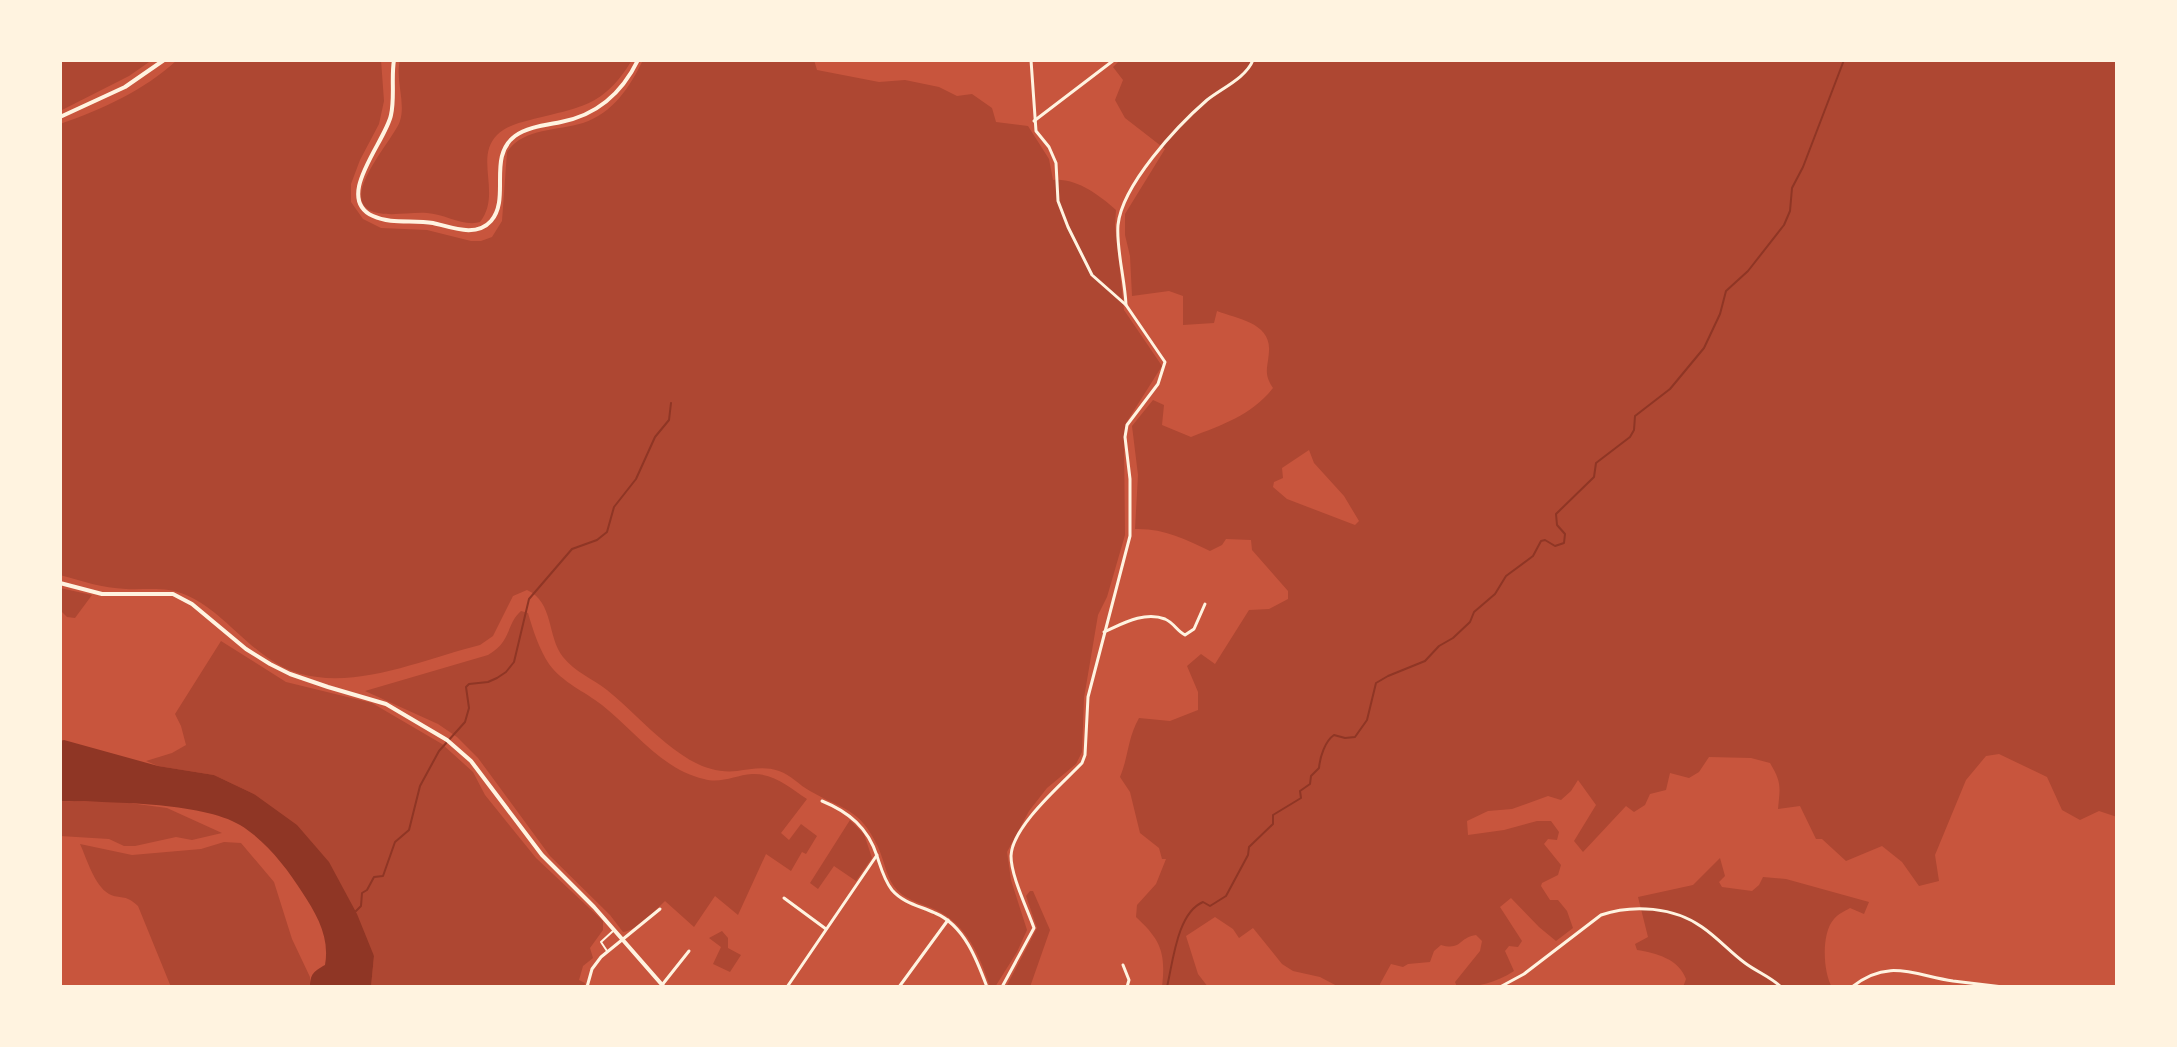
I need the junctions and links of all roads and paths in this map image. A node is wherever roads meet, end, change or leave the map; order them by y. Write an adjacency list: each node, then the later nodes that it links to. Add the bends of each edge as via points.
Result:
1 (164, 60): 7 (street, via 125,87)
2 (394, 60): 3 (street, via 391,117 361,179 359,201 371,216 381,219 474,230 486,226 498,209 507,143 522,132 585,115 609,101)
3 (638, 60)
4 (1031, 60): 8 (street)
5 (1114, 60): 8 (street)
6 (1253, 60): 9 (street, via 1249,70 1177,126 1120,212 1117,228)
7 (60, 117)
8 (1034, 121): 9 (street, via 1056,163 1058,201 1068,227 1092,275)
9 (1126, 305): 12 (street, via 1165,362 1158,384 1127,425 1130,536)
10 (60, 583): 18 (street, via 104,594 173,594 270,664 386,704 449,742 471,761 542,855)
11 (1205, 604): 12 (street, via 1194,629 1185,635 1153,616)
12 (1104, 632): 29 (street, via 1088,697 1082,763 1041,802 1011,853 1034,928)
13 (822, 801): 14 (street, via 855,820)
14 (877, 855): 17 (street, via 898,897); 19 (street)
15 (784, 898): 19 (street)
16 (660, 909): 20 (street)
17 (948, 920): 27 (street); 28 (street, via 975,955)
18 (614, 930): 20 (street); 21 (lane, via 601,942)
19 (826, 930): 26 (street)
20 (622, 940): 21 (street); 24 (street)
21 (607, 951): 25 (street, via 595,963)
22 (689, 951): 24 (street)
23 (1123, 965): 30 (street)
24 (663, 986)
25 (587, 987)
26 (787, 987)
27 (899, 987)
28 (987, 987)
29 (1002, 987)
30 (1127, 987)
31 (1500, 987): 32 (street, via 1601,915 1640,909 1670,912 1699,924)
32 (1781, 987)
33 (1852, 987): 34 (street, via 1872,974 1900,970)
34 (2003, 987)

